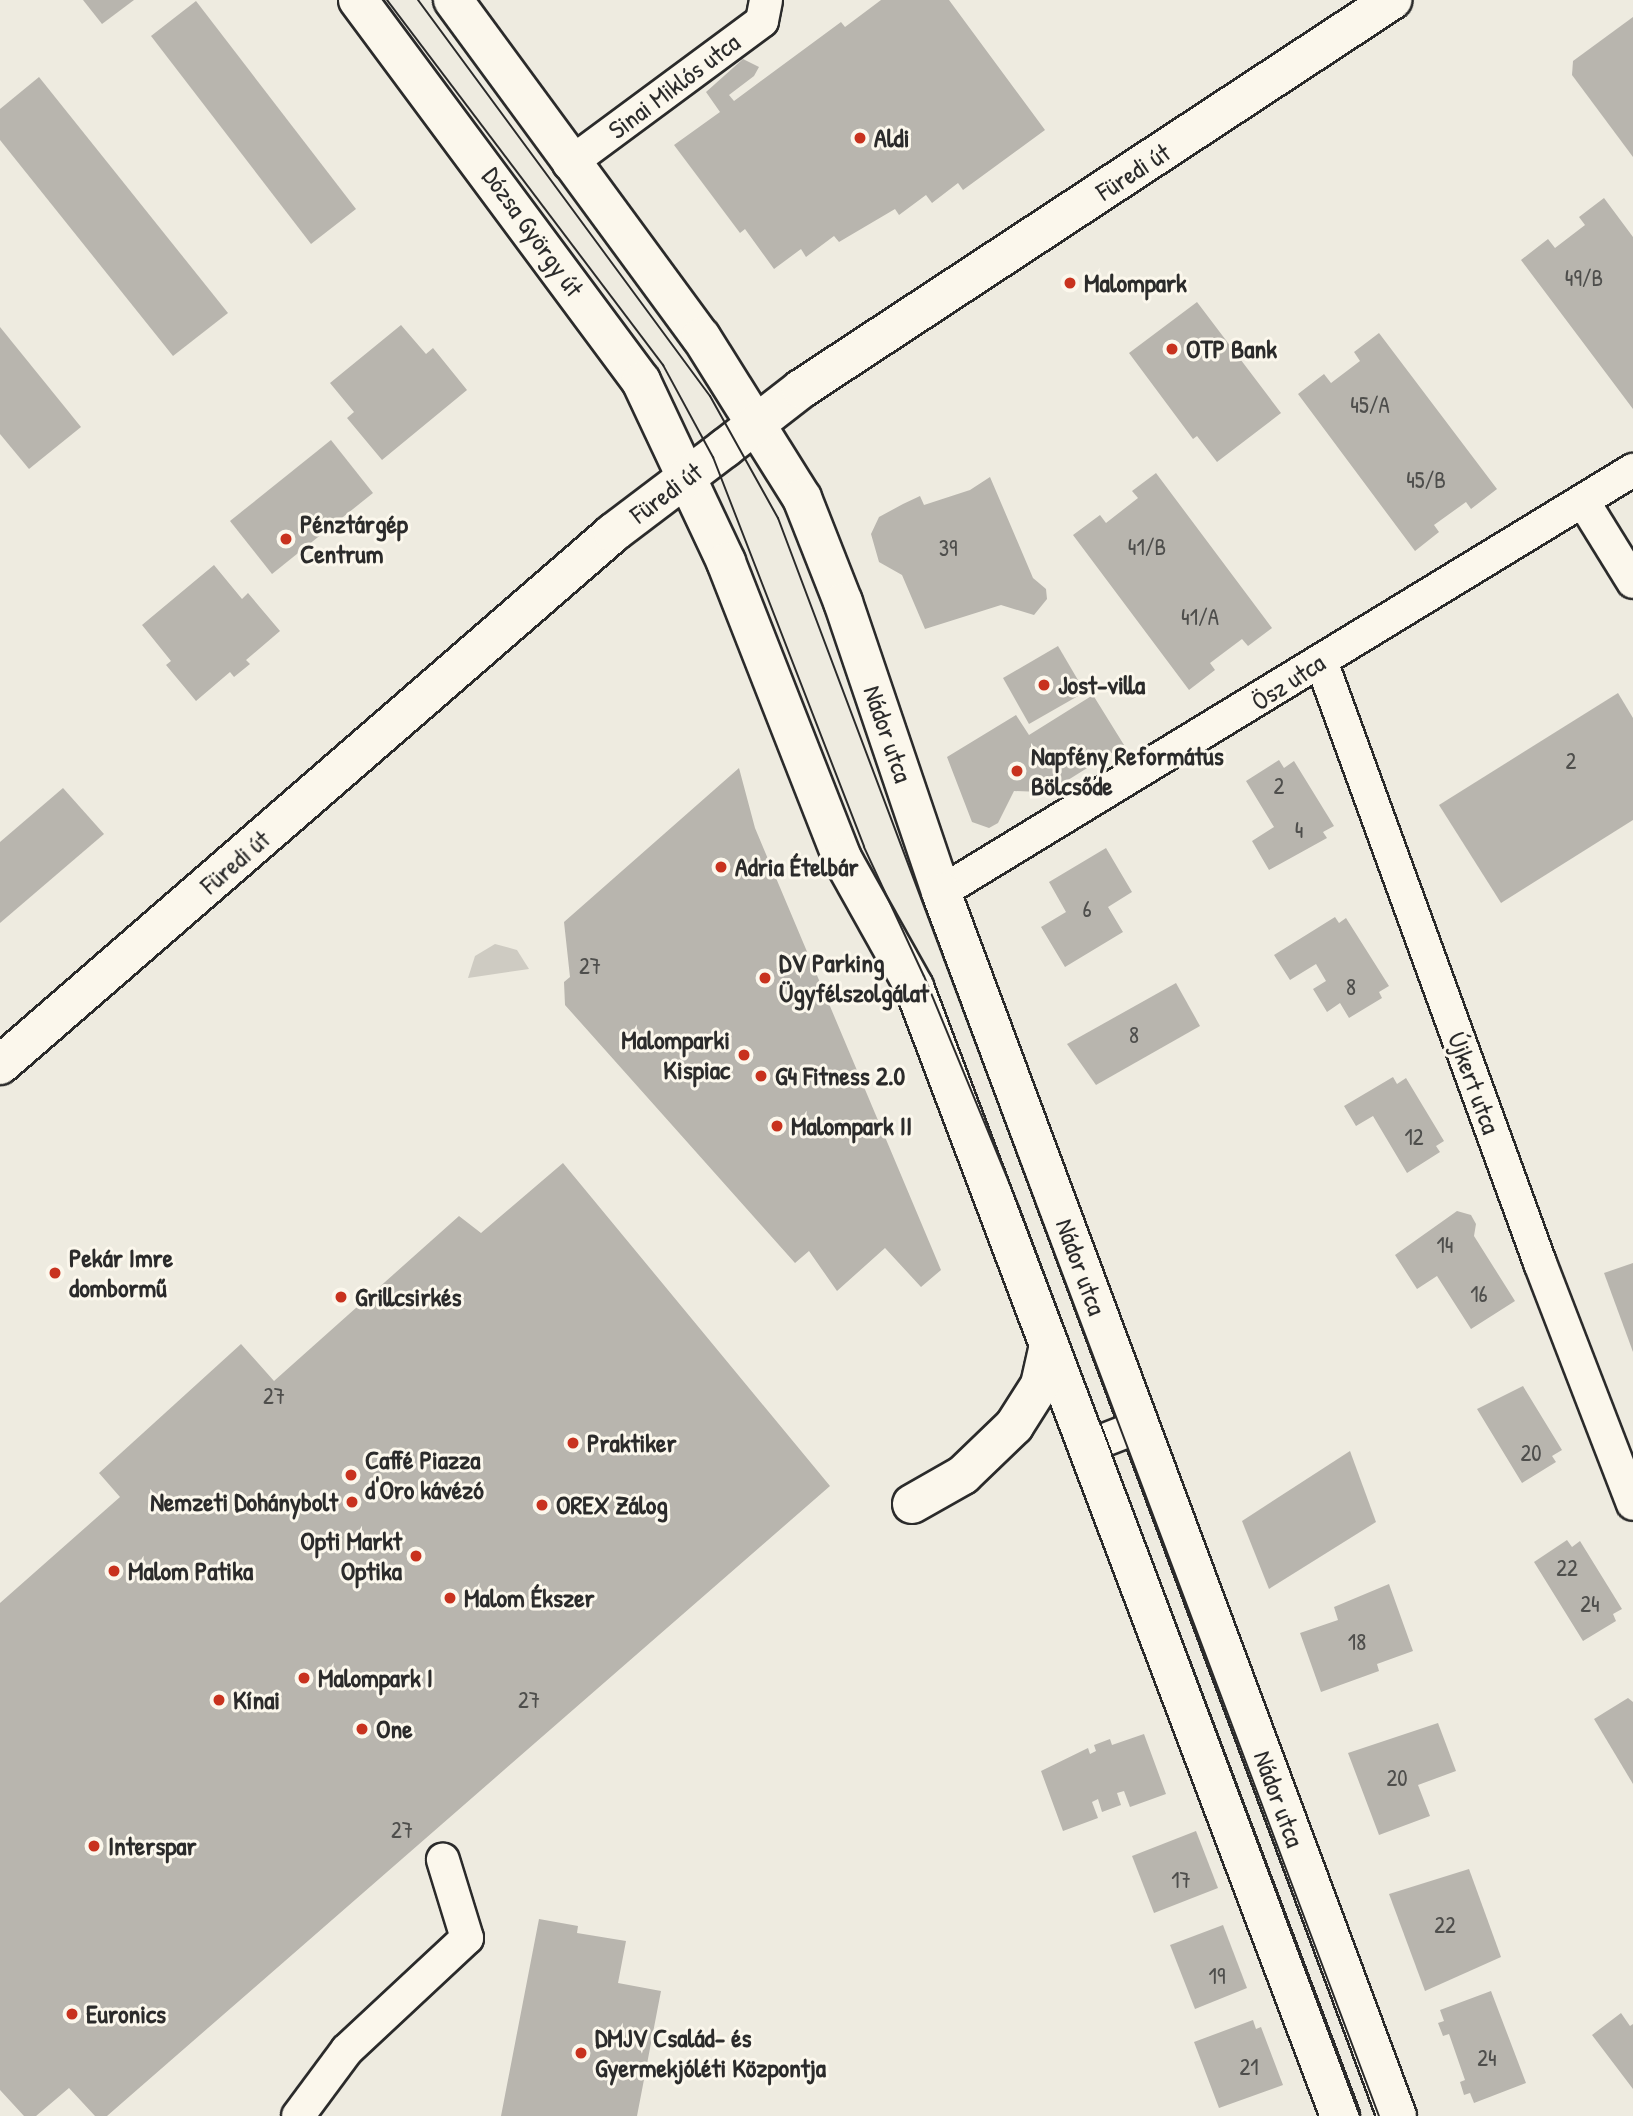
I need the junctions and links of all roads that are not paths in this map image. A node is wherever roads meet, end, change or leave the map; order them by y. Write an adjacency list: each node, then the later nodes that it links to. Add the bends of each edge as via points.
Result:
1 (358, 0): 8 (street, Dózsa György út, via 641,381)
2 (453, 0): 5 (street)
3 (1392, 0): 6 (street, Füredi út, via 801,389)
4 (764, 11): 5 (street, Sinai Miklós utca)
5 (569, 164): 6 (street, via 701,337)
6 (756, 424): 8 (street, Füredi út); 12 (street, Nádor utca, via 802,498 819,539)
7 (1633, 470): 9 (street, Ösz utca)
8 (687, 477): 13 (street, Füredi út, via 613,533); 14 (street, Nádor utca, via 726,562 842,858 914,987)
9 (1583, 501): 10 (street); 11 (street, Ösz utca)
10 (1633, 582)
11 (1321, 661): 12 (street, Ösz utca); 18 (street, Újkert utca, via 1540,1263)
12 (941, 892): 15 (street, Nádor utca)
13 (0, 1065)
14 (1049, 1345): 16 (street, Nádor utca); 17 (street, via 1040,1385 1014,1426 963,1475)
15 (1140, 1426): 16 (street); 22 (street, Nádor utca)
16 (1089, 1446): 21 (street, Nádor utca)
17 (912, 1504)
18 (1633, 1504)
19 (443, 1860): 20 (street, via 467,1938 347,2050)
20 (298, 2116)
21 (1340, 2116)
22 (1398, 2116)

